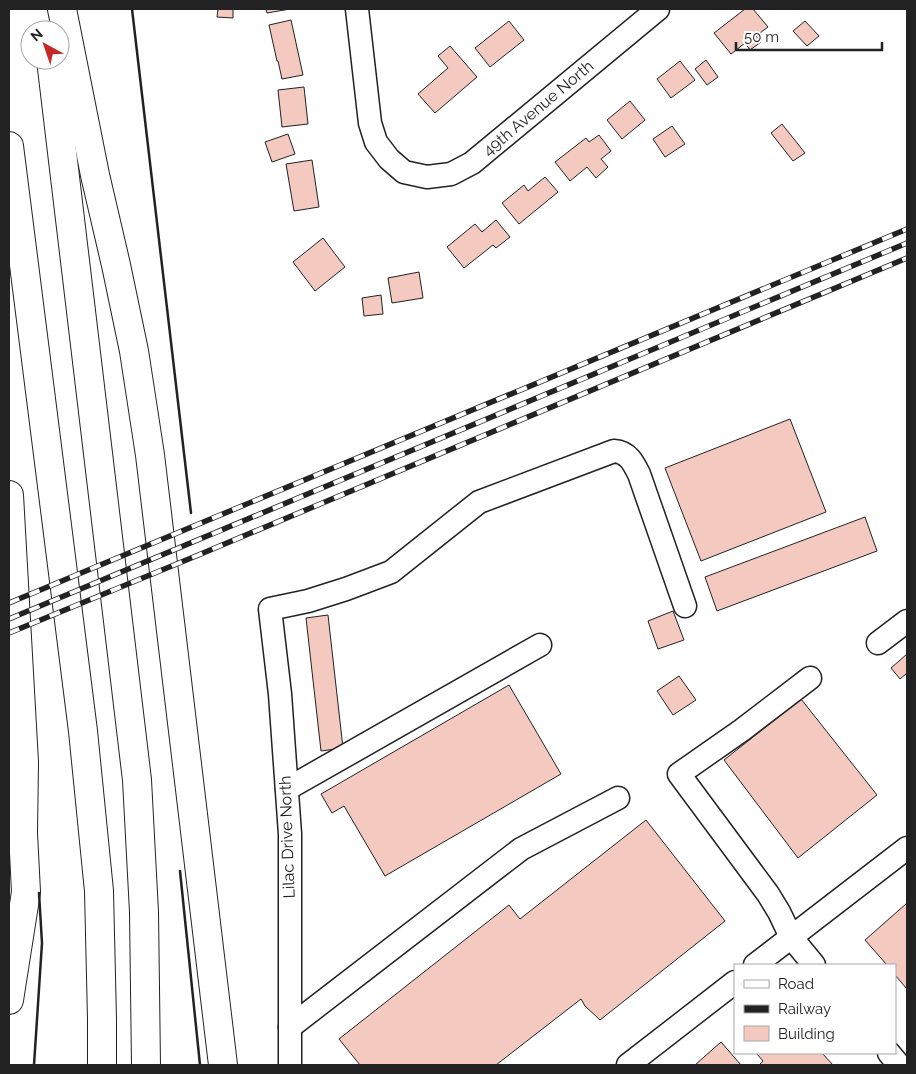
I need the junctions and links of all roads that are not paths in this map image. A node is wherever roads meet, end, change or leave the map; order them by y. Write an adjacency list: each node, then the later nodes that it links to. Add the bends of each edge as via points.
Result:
1 (62, 9): 25 (highway, via 134,350 150,454)
2 (357, 9): 3 (street, 49th Avenue North, via 370,123 376,142 404,172 427,177 451,174 472,162)
3 (658, 9)
4 (52, 70): 24 (highway, via 136,780 144,912)
5 (9, 146): 23 (highway, via 99,891)
6 (9, 495): 19 (highway, via 24,762 26,892)
7 (685, 606): 12 (street, Lilac Drive North, via 639,474 630,458 621,451 479,502 392,572 308,601 270,609)
8 (907, 621): 9 (street)
9 (878, 644)
10 (540, 646): 12 (street)
11 (810, 678): 15 (street, via 679,774 768,894)
12 (287, 789): 20 (street, Lilac Drive North)
13 (618, 798): 20 (street, via 521,849)
14 (907, 848): 15 (street)
15 (791, 938): 16 (street); 17 (street)
16 (757, 964)
17 (813, 964)
18 (734, 983): 22 (street)
19 (9, 1000)
20 (290, 1028): 26 (street, Lilac Drive North)
21 (890, 1054): 27 (street)
22 (638, 1062)
23 (102, 1065)
24 (146, 1065)
25 (223, 1065)
26 (290, 1065)
27 (900, 1065)

